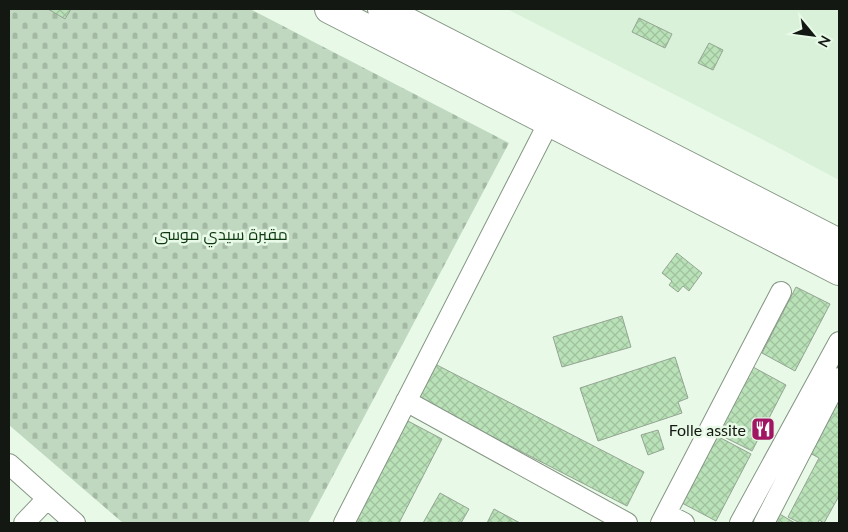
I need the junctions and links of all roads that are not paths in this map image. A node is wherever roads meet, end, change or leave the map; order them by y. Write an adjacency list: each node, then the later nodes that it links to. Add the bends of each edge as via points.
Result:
1 (329, 9): 3 (highway)
2 (382, 9): 4 (highway)
3 (549, 122): 5 (highway); 9 (street)
4 (839, 243)
5 (839, 271)
6 (781, 292): 12 (street)
7 (839, 342): 18 (street)
8 (839, 378): 19 (street)
9 (406, 401): 15 (street); 16 (street)
10 (9, 464): 11 (street)
11 (47, 499): 13 (street); 14 (street)
12 (664, 519): 17 (street)
13 (24, 523)
14 (75, 523)
15 (344, 523)
16 (627, 523)
17 (684, 523)
18 (740, 523)
19 (764, 523)

